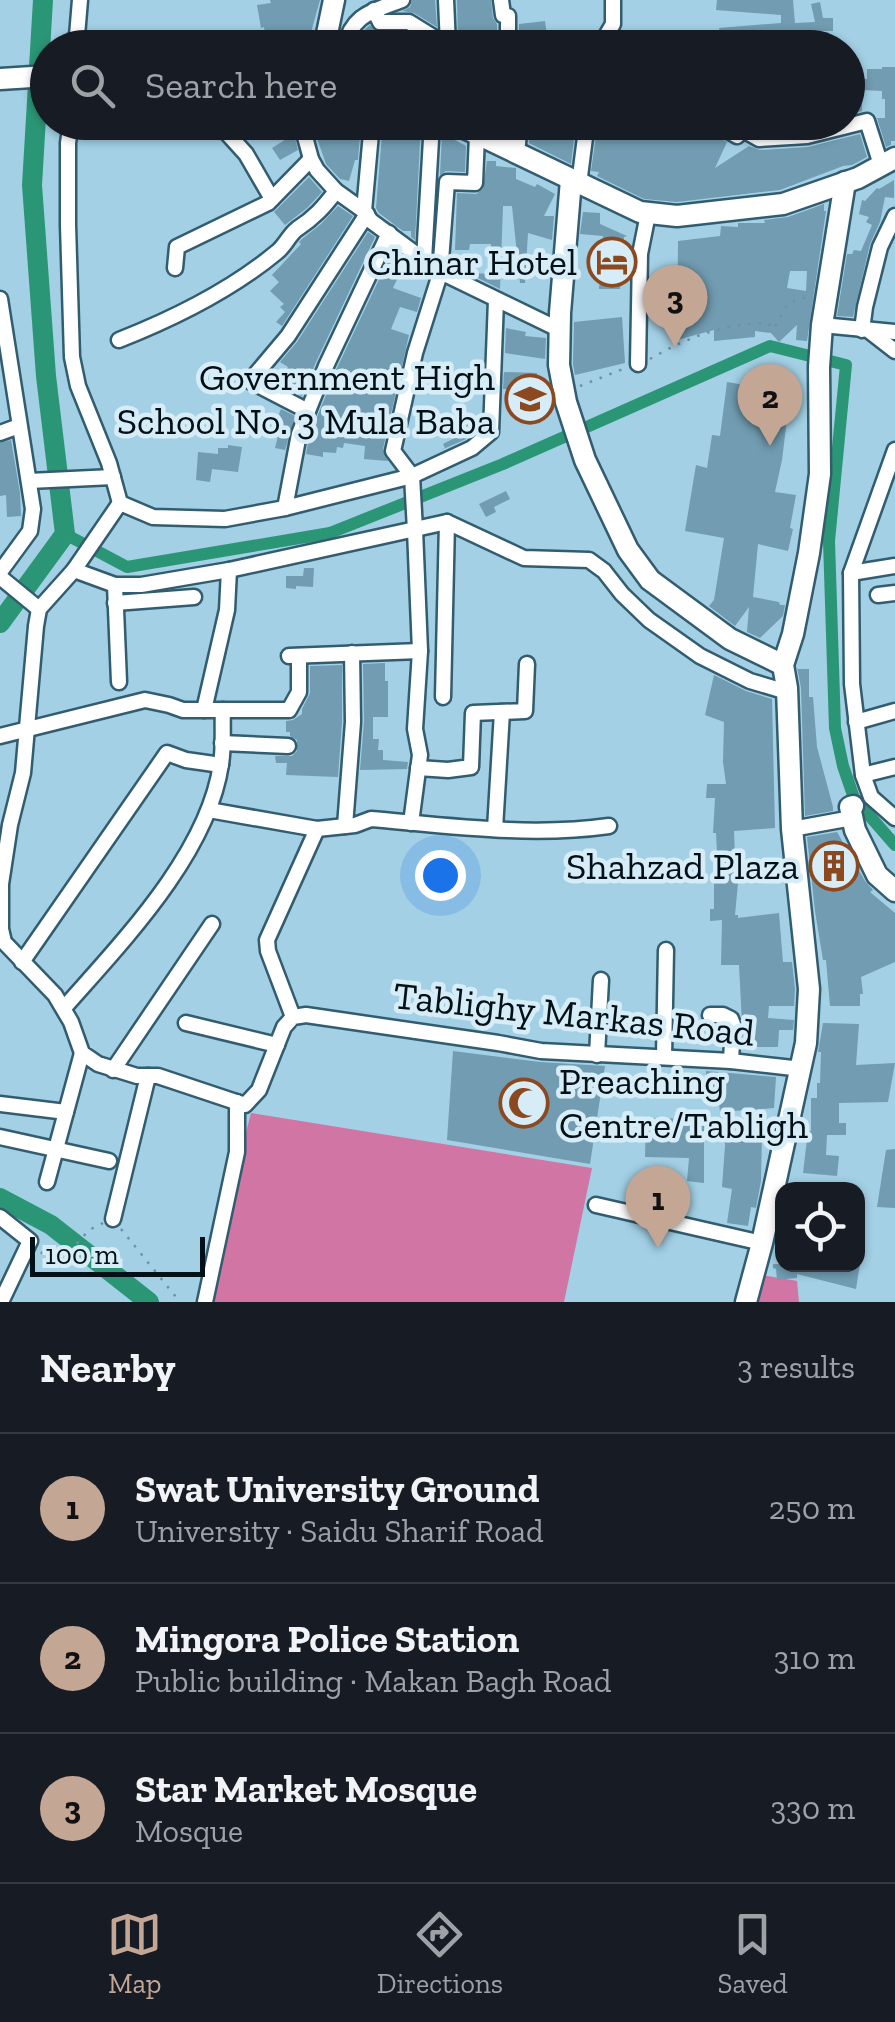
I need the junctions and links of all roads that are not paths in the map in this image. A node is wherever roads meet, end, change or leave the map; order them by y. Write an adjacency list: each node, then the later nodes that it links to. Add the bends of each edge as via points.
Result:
1 (80, 0): 8 (street)
2 (334, 0): 9 (main road)
3 (402, 0): 7 (street)
4 (446, 0): 12 (street)
5 (502, 0): 13 (street)
6 (613, 0): 14 (street)
7 (374, 10): 10 (street); 11 (street, via 380,22 408,22)
8 (78, 30)
9 (328, 30)
10 (351, 30)
11 (422, 30)
12 (448, 30)
13 (508, 30)
14 (609, 30)
15 (30, 77): 16 (main road)
16 (0, 78)
17 (865, 122): 29 (street)
18 (70, 140): 55 (street, via 72,356)
19 (234, 140): 33 (street)
20 (306, 140): 28 (street)
21 (371, 140): 34 (street)
22 (431, 140): 38 (street)
23 (477, 140): 40 (street, via 475,183 447,182)
24 (488, 140): 27 (main road)
25 (519, 140): 27 (street)
26 (583, 140): 30 (street)
27 (518, 154): 30 (main road)
28 (311, 159): 32 (street); 33 (street)
29 (888, 162): 31 (main road)
30 (575, 182): 35 (main road); 43 (main road)
31 (845, 182): 35 (main road, via 783,204); 46 (main road)
32 (336, 191): 34 (street); 47 (street, via 281,250 218,293)
33 (272, 199): 39 (street, via 177,247)
34 (366, 212): 37 (street); 50 (street, via 288,336 250,381)
35 (648, 214): 49 (street, via 640,254)
36 (894, 224): 44 (street, via 880,246)
37 (389, 233): 38 (street); 50 (street)
38 (424, 260): 40 (street)
39 (175, 268)
40 (440, 274): 42 (street); 54 (street, via 393,450)
41 (0, 300): 51 (street)
42 (496, 300): 43 (street); 54 (street, via 492,432)
43 (560, 330): 76 (main road, via 565,397 628,550 650,580 730,639)
44 (865, 330): 45 (street); 46 (street); 48 (street)
45 (895, 332)
46 (821, 333): 76 (main road, via 820,474)
47 (119, 340)
48 (895, 351)
49 (638, 364)
50 (308, 411): 58 (street)
51 (19, 426): 52 (street); 56 (street)
52 (0, 432)
53 (895, 450): 65 (street)
54 (412, 476): 58 (street); 60 (street)
55 (110, 478): 56 (street); 57 (street)
56 (32, 481): 61 (street, via 30,531)
57 (120, 502): 58 (street, via 153,518 225,519); 63 (street)
58 (285, 508)
59 (447, 522): 60 (street); 78 (street, via 524,558 589,560 649,620 700,656 750,682); 79 (street)
60 (415, 530): 64 (street); 73 (street)
61 (6, 556): 66 (street)
62 (895, 566): 65 (street)
63 (74, 570): 67 (street); 72 (street)
64 (229, 570): 67 (street); 80 (street, via 227,610)
65 (851, 573): 84 (street)
66 (0, 575): 72 (street)
67 (115, 585): 71 (street)
68 (895, 593): 69 (street)
69 (878, 595)
70 (194, 598): 71 (street)
71 (115, 603): 77 (street)
72 (39, 609): 85 (street)
73 (420, 651): 74 (street); 91 (street)
74 (352, 654): 81 (street, via 294,656 300,692 289,710); 98 (street)
75 (527, 664): 83 (street, via 525,712)
76 (783, 665): 78 (main road)
77 (119, 682)
78 (788, 692): 102 (main road)
79 (443, 696)
80 (204, 710): 81 (street); 85 (street, via 146,700)
81 (223, 710): 87 (street)
82 (895, 711): 84 (street)
83 (502, 712): 91 (street, via 472,713 471,767); 101 (street)
84 (856, 722): 92 (street)
85 (26, 730): 86 (street); 97 (street, via 23,773)
86 (0, 736)
87 (222, 744): 88 (street); 89 (street)
88 (288, 746)
89 (221, 765): 94 (street); 108 (street, via 167,752)
90 (895, 767): 92 (street)
91 (418, 768): 96 (street)
92 (863, 775): 93 (street)
93 (861, 805): 95 (street); 102 (street); 104 (main road, via 877,875)
94 (209, 810): 100 (street); 110 (street, via 185,858)
95 (894, 815)
96 (411, 822): 98 (street); 101 (street)
97 (5, 826): 103 (street)
98 (345, 826): 100 (street)
99 (609, 826): 101 (street)
100 (317, 829): 112 (street, via 268,940)
101 (495, 829)
102 (793, 829): 120 (main road, via 809,988); 132 (main road, via 813,988 810,1041)
103 (2, 855): 106 (street)
104 (895, 890)
105 (212, 924): 119 (street)
106 (0, 929): 108 (street)
107 (666, 950): 117 (street)
108 (22, 962): 110 (street)
109 (601, 980): 116 (street)
110 (64, 1008): 115 (street)
111 (710, 1014): 118 (street, via 731,1019)
112 (293, 1017): 114 (street); 116 (street, Tablighy Markas Road)
113 (186, 1023): 114 (street)
114 (278, 1045): 122 (street, via 255,1097 245,1105)
115 (82, 1052): 119 (street); 124 (street)
116 (597, 1055): 117 (street, Tablighy Markas Road)
117 (664, 1057): 118 (street, Tablighy Markas Road)
118 (731, 1061): 120 (street, Tablighy Markas Road)
119 (113, 1070): 121 (street)
120 (802, 1070): 132 (main road)
121 (148, 1076): 122 (street); 131 (street)
122 (237, 1102): 134 (street, via 237,1152)
123 (0, 1104): 124 (street)
124 (66, 1112): 126 (street)
125 (0, 1136): 126 (street)
126 (56, 1148): 127 (street); 128 (street)
127 (110, 1161)
128 (47, 1182)
129 (596, 1205): 132 (street)
130 (0, 1217): 133 (street, via 30,1241)
131 (112, 1219)
132 (764, 1244): 135 (main road)
133 (1, 1302)
134 (205, 1302)
135 (746, 1302)

